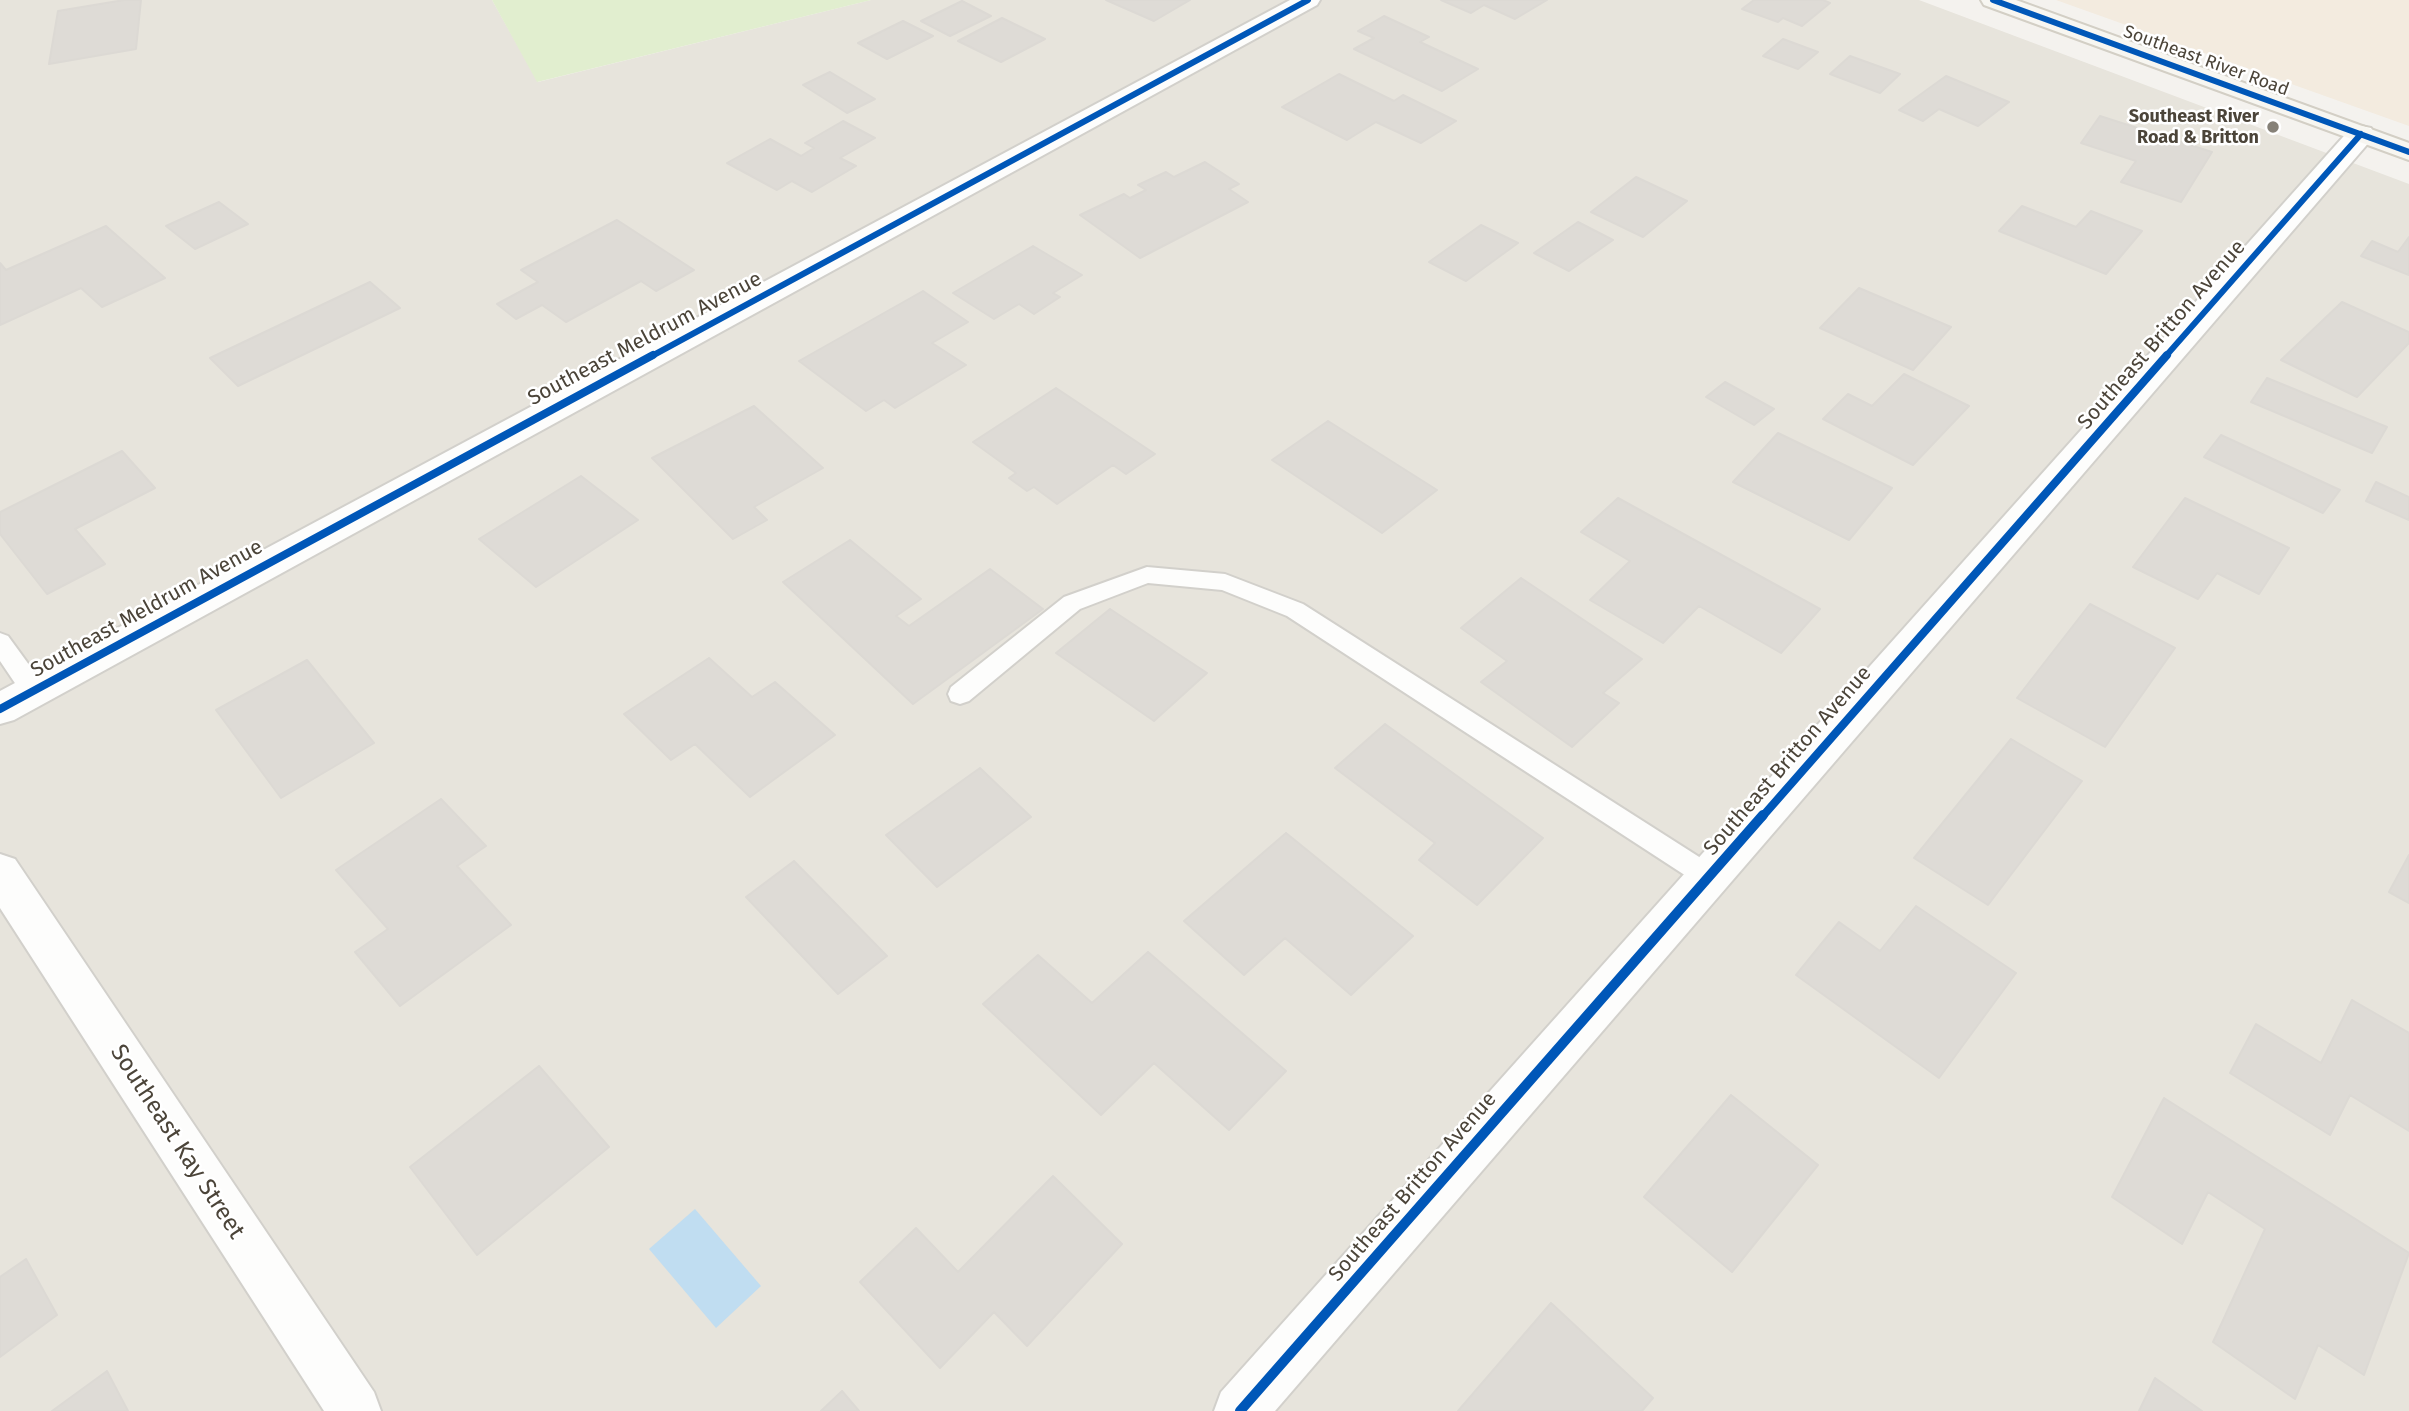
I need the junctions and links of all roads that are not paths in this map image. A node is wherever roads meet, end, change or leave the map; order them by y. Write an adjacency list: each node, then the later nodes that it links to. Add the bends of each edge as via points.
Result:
1 (1308, 0): 6 (street, Southeast Meldrum Avenue)
2 (1993, 0): 3 (street, Southeast River Road)
3 (2361, 134): 4 (street, Southeast River Road); 10 (street, Southeast Britton Avenue)
4 (2409, 152)
5 (0, 642): 6 (lane)
6 (34, 691): 8 (street, Southeast Meldrum Avenue)
7 (961, 694): 10 (lane, via 1072,603 1147,575 1225,582 1295,610)
8 (0, 709)
9 (0, 872): 11 (street, Southeast Kay Street)
10 (1709, 877): 12 (street, Southeast Britton Avenue)
11 (355, 1411)
12 (1240, 1411)

